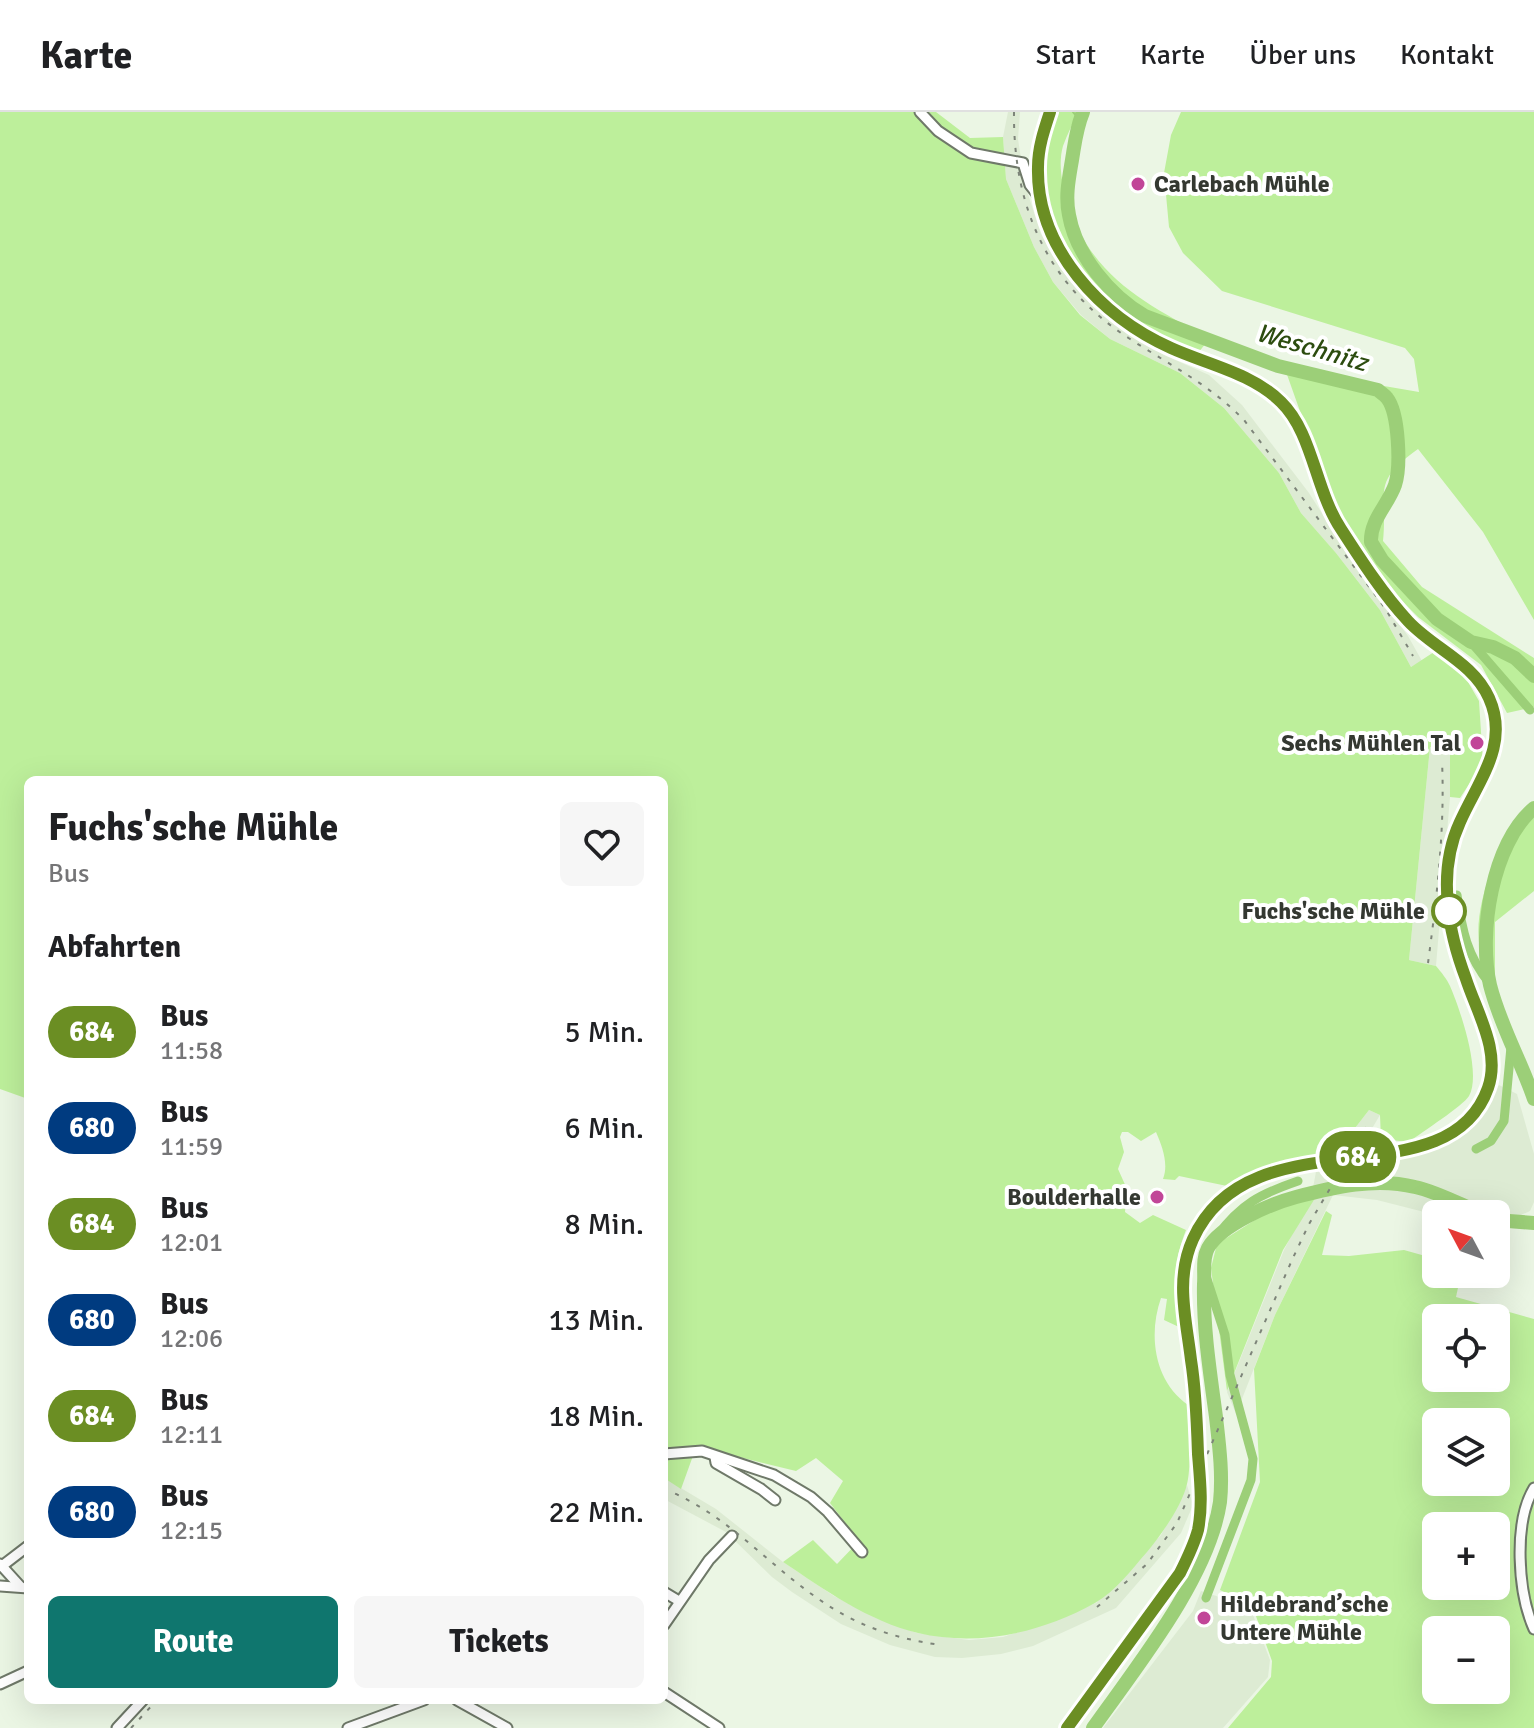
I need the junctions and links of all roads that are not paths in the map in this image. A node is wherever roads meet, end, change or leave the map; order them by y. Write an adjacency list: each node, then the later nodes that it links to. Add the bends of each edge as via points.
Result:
1 (920, 112): 3 (street, via 971,153 1023,163)
2 (1050, 112): 3 (main road, via 1038,165)
3 (1041, 199): 30 (main road, via 1067,261 1119,319 1260,386 1281,402 1298,425 1325,501 1342,531 1409,622 1480,682 1492,705 1496,734 1492,760 1452,842 1447,884 1453,938 1491,1056 1483,1099 1463,1124 1437,1140 1254,1178 1227,1194 1201,1224 1187,1256 1182,1293 1196,1404 1198,1527 1180,1573)
4 (668, 1454): 5 (street, via 702,1451)
5 (715, 1457): 7 (street, via 716,1463); 10 (street, via 774,1475 811,1497)
6 (1534, 1488): 17 (street, via 1520,1567)
7 (775, 1500)
8 (732, 1536): 15 (street)
9 (24, 1549): 11 (street)
10 (862, 1552)
11 (1, 1565): 13 (street)
12 (0, 1586): 13 (street)
13 (24, 1587)
14 (668, 1594): 15 (street)
15 (679, 1601): 16 (street)
16 (668, 1619)
17 (1534, 1629)
18 (24, 1673): 19 (street)
19 (0, 1684)
20 (668, 1695): 29 (street)
21 (139, 1704): 25 (street)
22 (413, 1704): 24 (street)
23 (464, 1704): 28 (street)
24 (380, 1716): 26 (street); 27 (street)
25 (117, 1728)
26 (348, 1728)
27 (380, 1728)
28 (505, 1728)
29 (719, 1728)
30 (1067, 1728)

